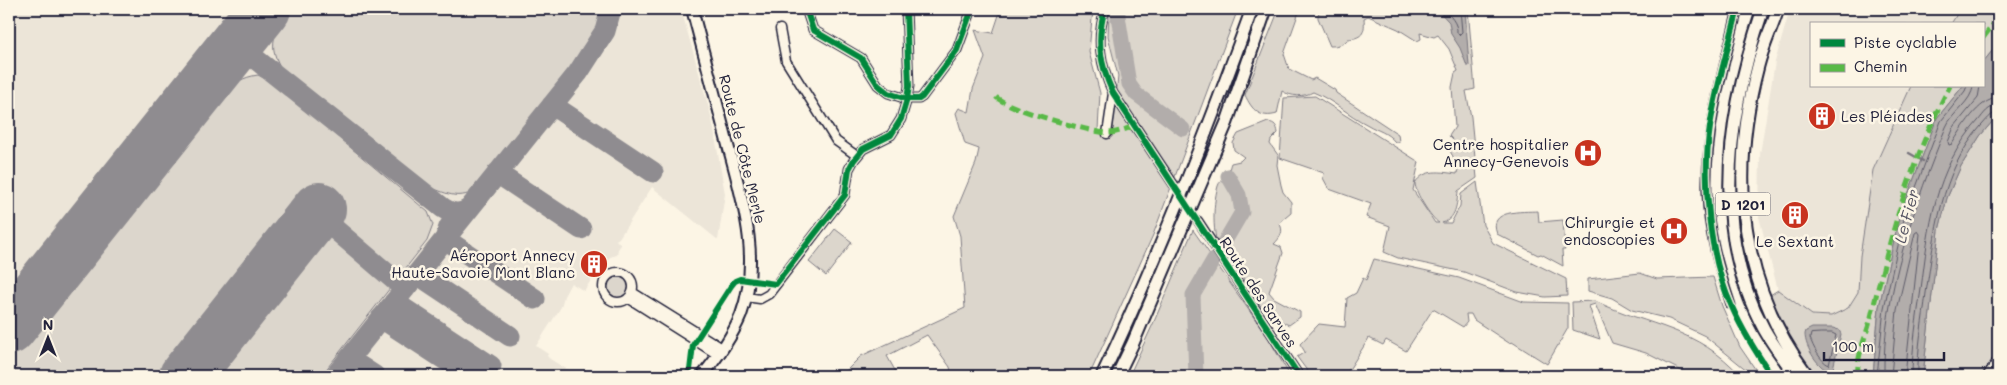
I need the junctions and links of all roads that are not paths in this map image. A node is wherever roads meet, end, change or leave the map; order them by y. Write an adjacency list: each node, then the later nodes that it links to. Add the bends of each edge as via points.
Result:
1 (692, 9): 21 (main road, Route de Côte Merle, via 748,228 750,266)
2 (806, 9): 15 (street, via 813,30 861,58 884,91)
3 (906, 9): 15 (street)
4 (972, 9): 15 (street, via 957,50 920,98)
5 (1105, 9): 14 (street, via 1100,53)
6 (1252, 9): 26 (highway, via 1213,117)
7 (1266, 9): 27 (highway, via 1227,122)
8 (1738, 9): 22 (street, via 1716,100 1708,152 1707,194 1711,229)
9 (1755, 9): 13 (highway, D 1201)
10 (1763, 9): 13 (highway)
11 (1778, 9): 30 (highway, D 1201, via 1758,65 1748,118 1743,169 1744,209 1750,252 1763,295 1784,341)
12 (780, 29): 17 (street, via 786,61 836,141)
13 (1746, 62): 29 (highway, D 1201, via 1731,149 1733,232 1744,279 1756,311 1764,329)
14 (1113, 93): 16 (street); 18 (street)
15 (908, 99): 17 (street, via 896,129)
16 (1107, 134)
17 (857, 156): 21 (street, via 849,169 845,195 769,294 763,298)
18 (1174, 185)
19 (1198, 221): 28 (street, Route des Sarves)
20 (630, 295): 23 (street)
21 (746, 297): 23 (main road, Route de Côte Merle, via 738,322)
22 (1730, 305)
23 (720, 352): 25 (main road, Route de Côte Merle)
24 (1998, 360): 31 (street)
25 (702, 376)
26 (1102, 376)
27 (1117, 376)
28 (1299, 376)
29 (1796, 376)
30 (1808, 376)
31 (1987, 376)

